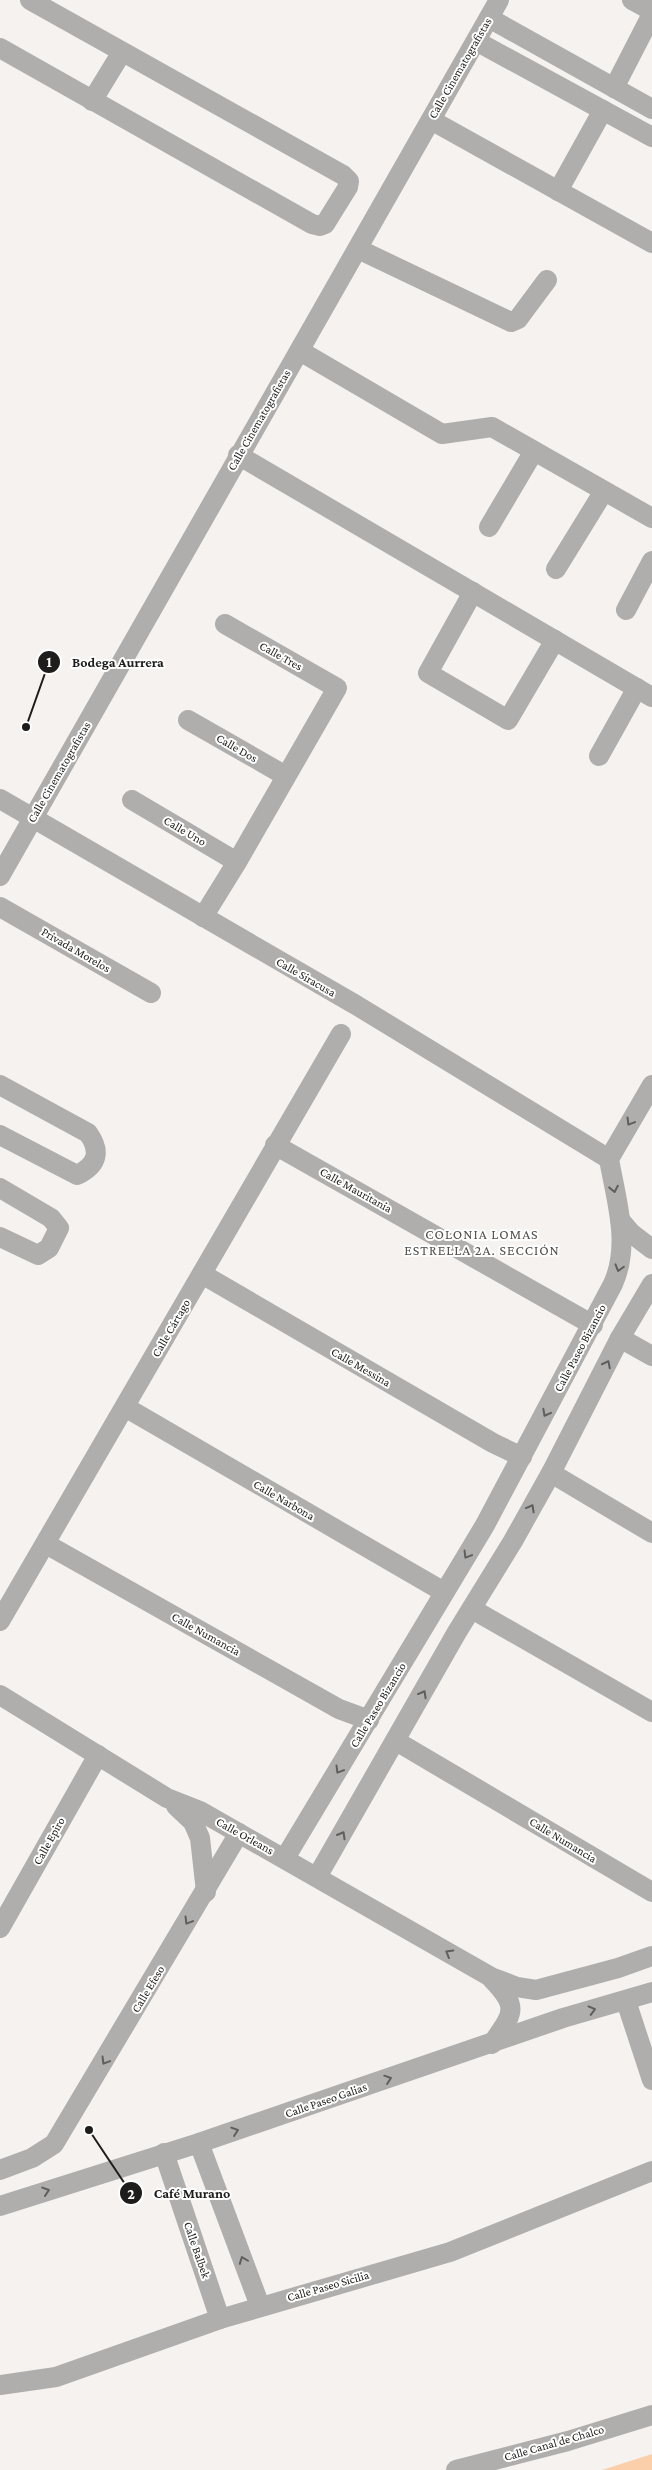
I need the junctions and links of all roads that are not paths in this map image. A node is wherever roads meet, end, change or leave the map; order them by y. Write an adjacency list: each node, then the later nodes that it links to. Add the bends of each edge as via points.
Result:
1 (30, 0): 8 (street)
2 (499, 0): 5 (street, Calle Cinematografistas)
3 (632, 0): 4 (street)
4 (652, 12): 9 (street)
5 (489, 18): 6 (street, Calle Cinematografistas); 9 (street)
6 (476, 41): 12 (street); 13 (street, Calle Cinematografistas)
7 (0, 48): 10 (street)
8 (122, 52): 10 (street); 10 (street, via 343,175 349,181 348,187 325,224 312,224)
9 (614, 88): 11 (street)
10 (92, 101)
11 (652, 109)
12 (603, 110): 14 (street); 15 (street)
13 (431, 120): 15 (street); 17 (street, Calle Cinematografistas)
14 (652, 137)
15 (558, 191): 16 (street)
16 (652, 243)
17 (358, 249): 18 (street, via 511,322 518,319); 19 (street, Calle Cinematografistas)
18 (547, 280)
19 (300, 351): 20 (street, via 442,434 492,427); 21 (street, Calle Cinematografistas)
20 (534, 451): 22 (street); 24 (street)
21 (238, 456): 27 (street); 37 (street, Calle Cinematografistas)
22 (604, 491): 23 (street); 26 (street)
23 (652, 518)
24 (489, 527)
25 (652, 561): 28 (street)
26 (556, 570)
27 (473, 592): 30 (street); 30 (street, via 428,673 508,720)
28 (626, 610)
29 (225, 624): 34 (street, Calle Tres, via 338,688)
30 (555, 640): 31 (street)
31 (644, 692): 33 (street)
32 (188, 720): 34 (street, Calle Dos)
33 (599, 756)
34 (286, 776): 38 (street)
35 (0, 799): 37 (street, Calle Siracusa)
36 (132, 800): 38 (street, Calle Uno)
37 (33, 818): 39 (street, Calle Cinematografistas); 41 (street, Calle Siracusa)
38 (237, 862): 41 (street)
39 (0, 876)
40 (0, 907): 42 (street, Privada Morelos)
41 (202, 917): 48 (street, Calle Siracusa, via 356,1005)
42 (151, 993)
43 (341, 1034): 47 (street, Calle Cártago)
44 (0, 1085): 46 (street, via 88,1133 96,1144 97,1155 87,1171 77,1175)
45 (652, 1085): 48 (street, one-way to 48)
46 (0, 1135)
47 (275, 1145): 53 (street, Calle Cártago); 55 (street, Calle Mauritania)
48 (608, 1159): 50 (street, Calle Paseo Bizancio, one-way to 50)
49 (0, 1188): 51 (street, via 51,1218 58,1228 49,1248 38,1255)
50 (620, 1220): 52 (street, via 631,1233); 55 (street, Calle Paseo Bizancio, one-way to 55, via 621,1260 618,1272)
51 (0, 1237)
52 (652, 1248)
53 (202, 1274): 58 (street, Calle Cártago); 59 (street, Calle Messina)
54 (652, 1284): 56 (street)
55 (593, 1325): 59 (street, Calle Paseo Bizancio, one-way to 59)
56 (620, 1338): 57 (street); 60 (street, one-way to 56)
57 (652, 1356)
58 (125, 1408): 64 (street, Calle Cártago); 65 (street, Calle Narbona)
59 (522, 1457): 61 (street, Calle Paseo Bizancio)
60 (551, 1473): 62 (street); 63 (street, one-way to 60)
61 (485, 1525): 63 (street); 65 (street, Calle Paseo Bizancio, one-way to 65)
62 (652, 1533)
63 (513, 1541): 66 (street)
64 (46, 1544): 67 (street, Calle Cártago); 72 (street, Calle Numancia, via 339,1709)
65 (444, 1592): 72 (street, Calle Paseo Bizancio)
66 (472, 1609): 71 (street); 73 (street, one-way to 66)
67 (0, 1621)
68 (0, 1695): 70 (street, Calle Orleans)
69 (0, 1710): 70 (street)
70 (22, 1710): 74 (street, Calle Orleans)
71 (652, 1712)
72 (369, 1720): 77 (street, Calle Paseo Bizancio, one-way to 77)
73 (396, 1741): 78 (street, one-way to 73); 80 (street, Calle Numancia)
74 (98, 1755): 75 (street, Calle Orleans); 81 (street, Calle Epiro)
75 (167, 1798): 76 (street, Calle Orleans, via 200,1811); 79 (street, via 193,1822 200,1838)
76 (239, 1833): 77 (street, Calle Orleans); 79 (street, Calle Efeso)
77 (285, 1858): 78 (street, Calle Orleans)
78 (317, 1877): 83 (street, Calle Orleans, one-way to 78)
79 (206, 1892): 92 (street, Calle Efeso, one-way to 92, via 54,2144 32,2158)
80 (652, 1892)
81 (0, 1928)
82 (652, 1956): 84 (street)
83 (491, 1977): 84 (street, via 536,1990); 88 (street, via 512,2004 507,2022)
84 (553, 1986): 87 (street)
85 (652, 1992): 86 (street, Calle Paseo Galias)
86 (626, 2001): 87 (street, Calle Paseo Galias, one-way to 86); 89 (street)
87 (563, 2018): 88 (street, Calle Paseo Galias)
88 (492, 2044): 90 (street, Calle Paseo Galias, one-way to 88)
89 (652, 2080)
90 (199, 2143): 91 (street, Calle Paseo Galias); 95 (street, one-way to 90)
91 (164, 2153): 94 (street, Calle Paseo Galias, one-way to 91); 96 (street, Calle Balbek)
92 (0, 2170)
93 (652, 2171): 95 (street, Calle Paseo Sicilia, via 450,2252)
94 (0, 2206)
95 (260, 2306): 96 (street, Calle Paseo Sicilia)
96 (220, 2319): 97 (street, Calle Paseo Sicilia, via 56,2377)
97 (0, 2385)
98 (652, 2415): 99 (street, Calle Canal de Chalco)
99 (456, 2470)

